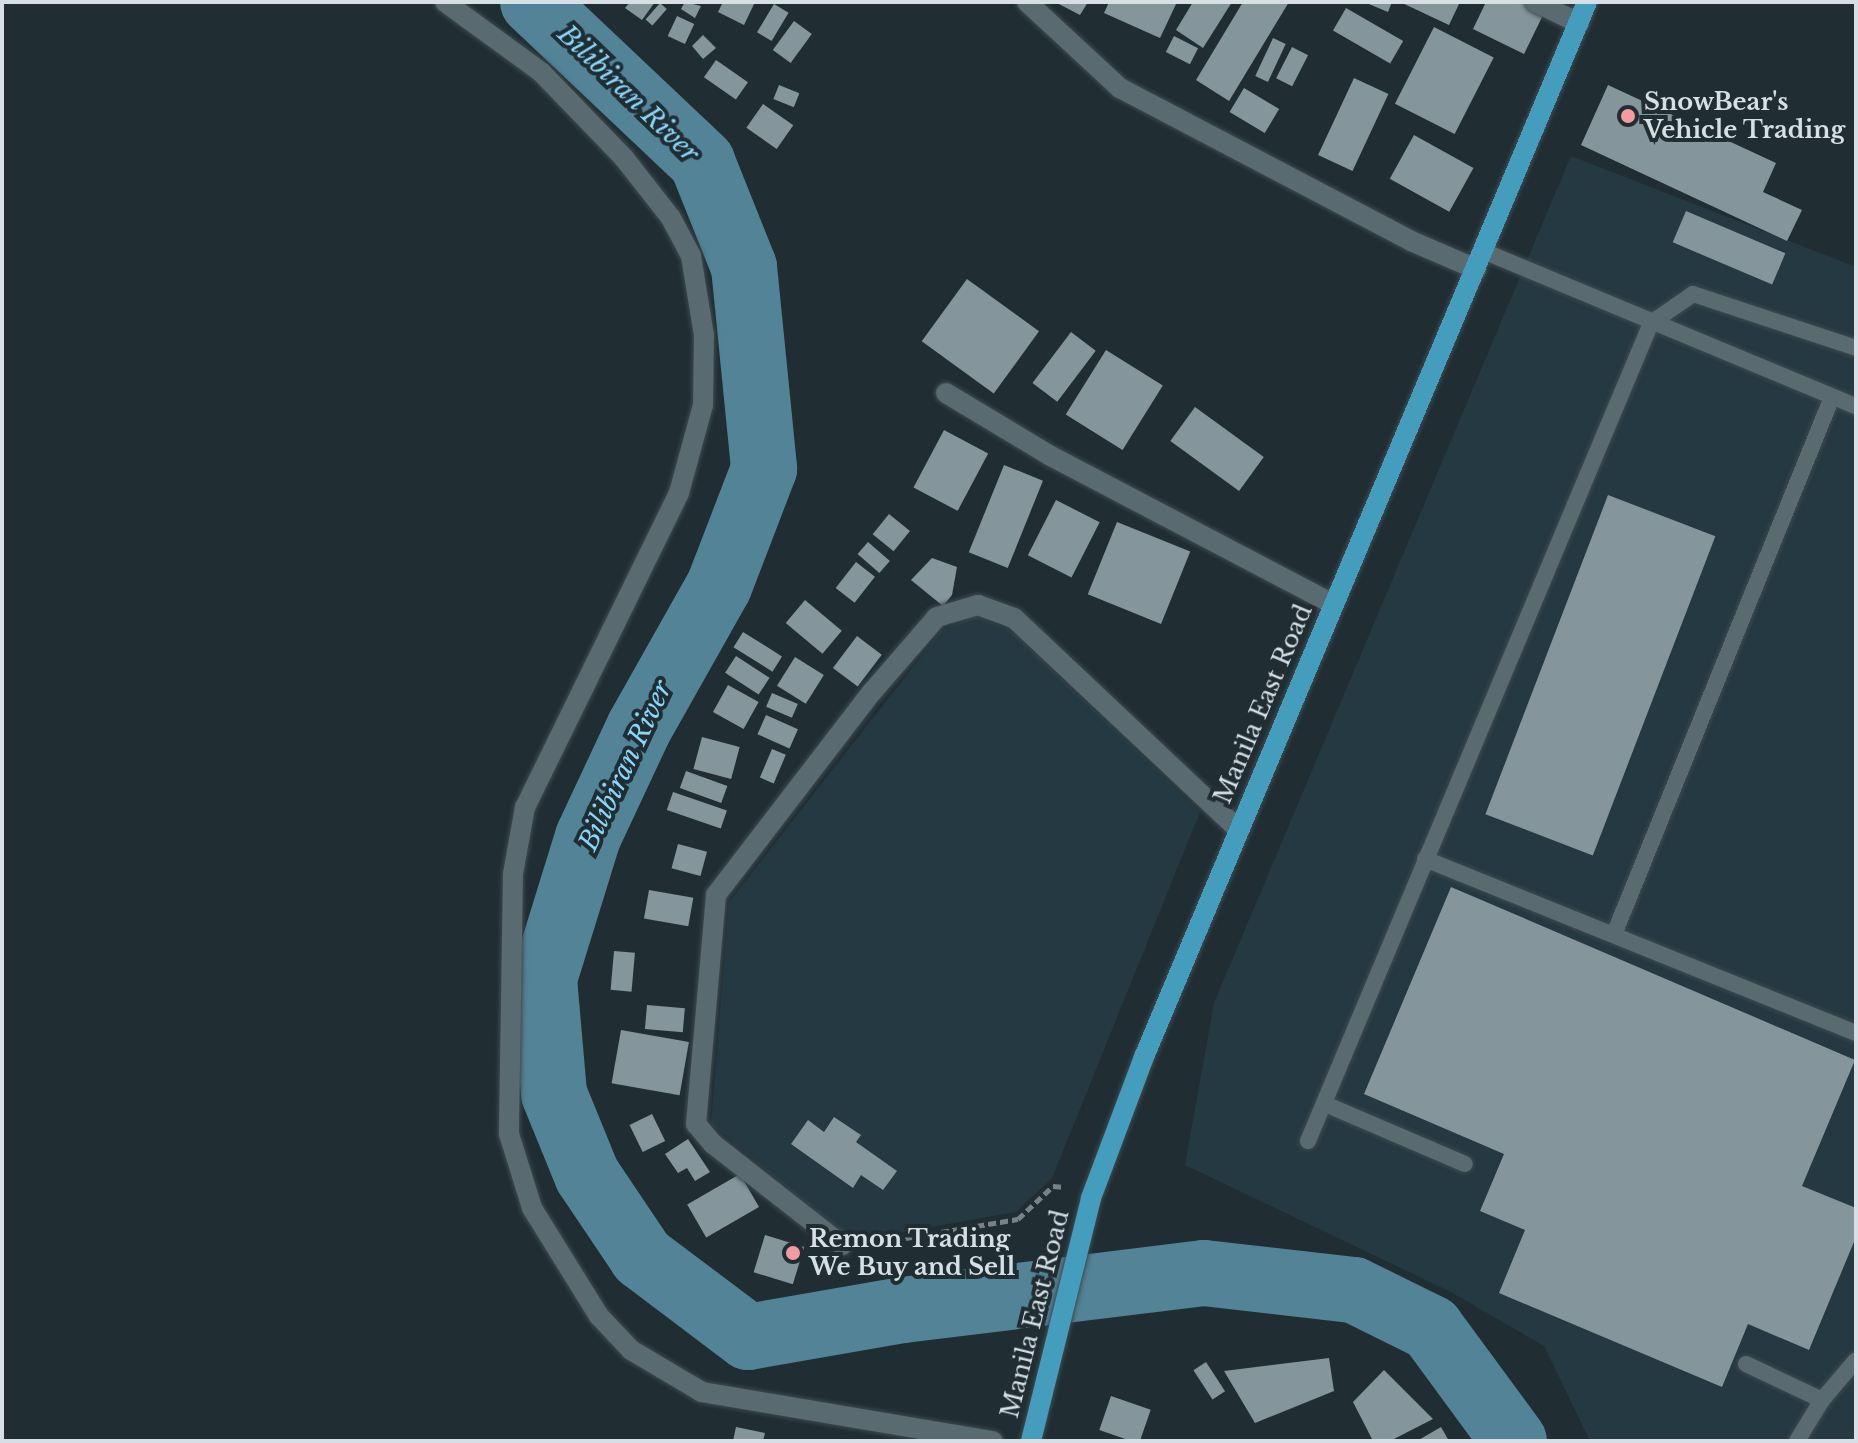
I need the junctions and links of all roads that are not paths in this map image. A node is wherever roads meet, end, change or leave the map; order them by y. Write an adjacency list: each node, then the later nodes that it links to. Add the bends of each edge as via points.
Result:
1 (445, 2): 25 (street, via 541,72 624,158 671,218 691,256 704,335 703,405 679,493 525,807 513,874 509,1134 532,1208 609,1327 631,1350 702,1392)
2 (1027, 2): 6 (street, via 1120,88)
3 (1535, 2): 5 (street)
4 (1587, 2): 5 (main road, Manila East Road)
5 (1579, 23): 6 (main road, Manila East Road)
6 (1480, 260): 7 (lane); 12 (main road, Manila East Road)
7 (1651, 323): 8 (lane, via 1693,294); 10 (lane); 14 (lane)
8 (1856, 348)
9 (946, 393): 12 (street, via 1049,455)
10 (1832, 397): 11 (lane); 15 (lane)
11 (1856, 406)
12 (1333, 604): 13 (main road, Manila East Road)
13 (1239, 830): 20 (street, via 1014,618 978,605 937,617 716,895 696,1124 713,1144); 24 (main road, Manila East Road, via 1092,1194)
14 (1425, 859): 15 (lane); 17 (lane)
15 (1615, 932): 16 (lane)
16 (1856, 1033)
17 (1325, 1104): 18 (lane); 19 (lane)
18 (1308, 1141)
19 (1465, 1164)
20 (842, 1245)
21 (1856, 1360): 23 (lane)
22 (1746, 1364): 23 (lane)
23 (1822, 1400): 26 (lane)
24 (1033, 1433)
25 (993, 1441)
26 (1797, 1441)

